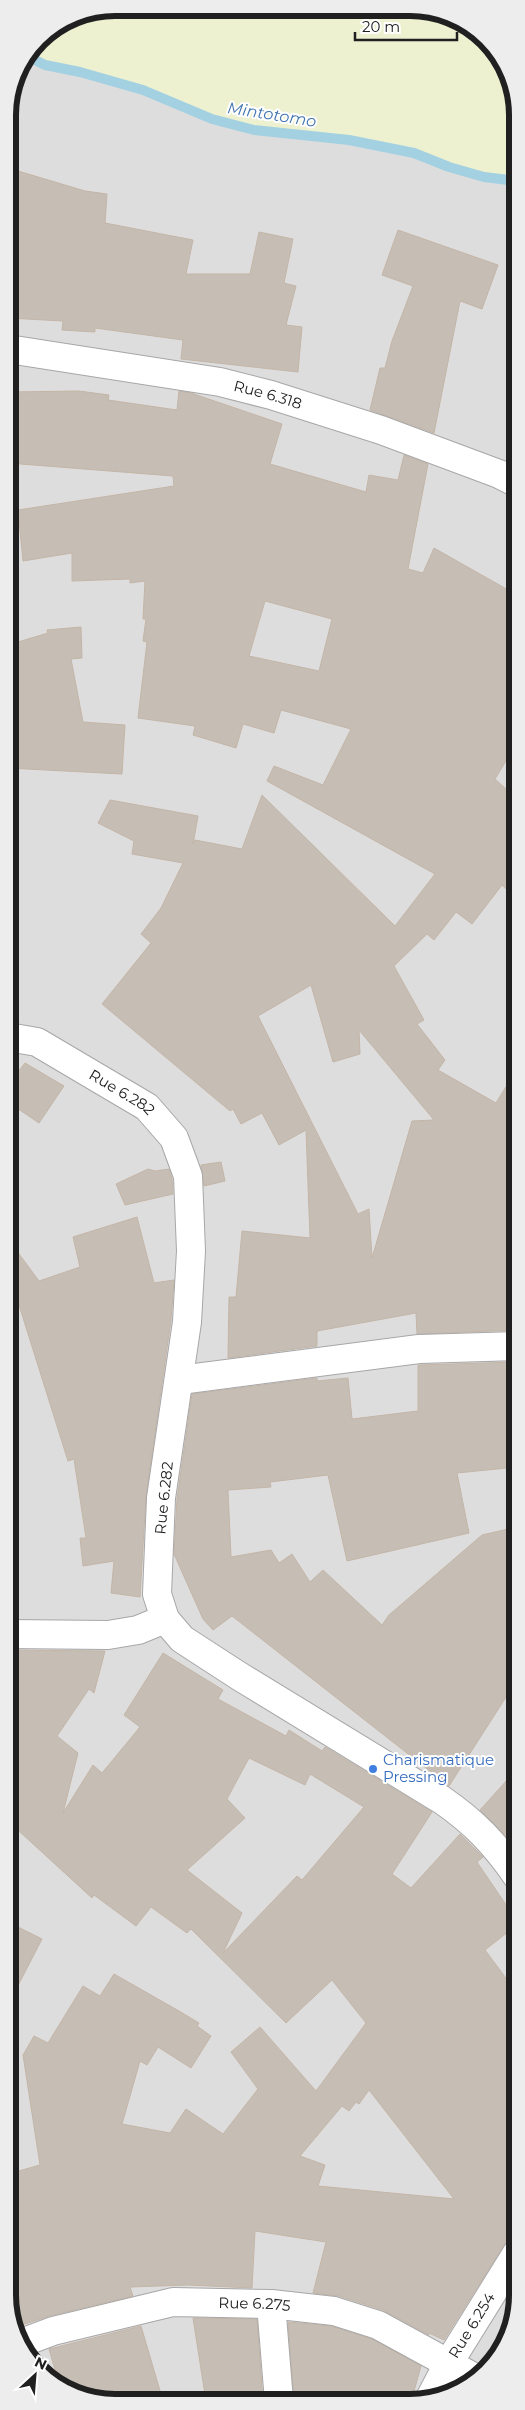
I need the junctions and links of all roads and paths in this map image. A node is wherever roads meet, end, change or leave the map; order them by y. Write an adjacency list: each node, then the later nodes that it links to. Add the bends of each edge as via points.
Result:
1 (16, 350): 2 (street, Rue 6.318, via 220,382 271,395 381,430)
2 (509, 479)
3 (16, 1038): 5 (street, Rue 6.282, via 37,1042 146,1107 174,1138 188,1176 191,1251)
4 (509, 1346): 5 (street, via 419,1349)
5 (180, 1380): 6 (street, Rue 6.282, via 161,1498 157,1594)
6 (165, 1619): 7 (street, via 138,1630 108,1635); 8 (street, Rue 6.282, via 182,1639 472,1821)
7 (16, 1634)
8 (509, 1864)
9 (509, 2266): 12 (street, Rue 6.254)
10 (271, 2304): 11 (street, Rue 6.275, via 173,2302 53,2331); 12 (street, Rue 6.275, via 334,2312 378,2325); 15 (street)
11 (27, 2341)
12 (448, 2364): 13 (street, Rue 6.275); 14 (street, Rue 6.254)
13 (468, 2374)
14 (434, 2390)
15 (278, 2394)

